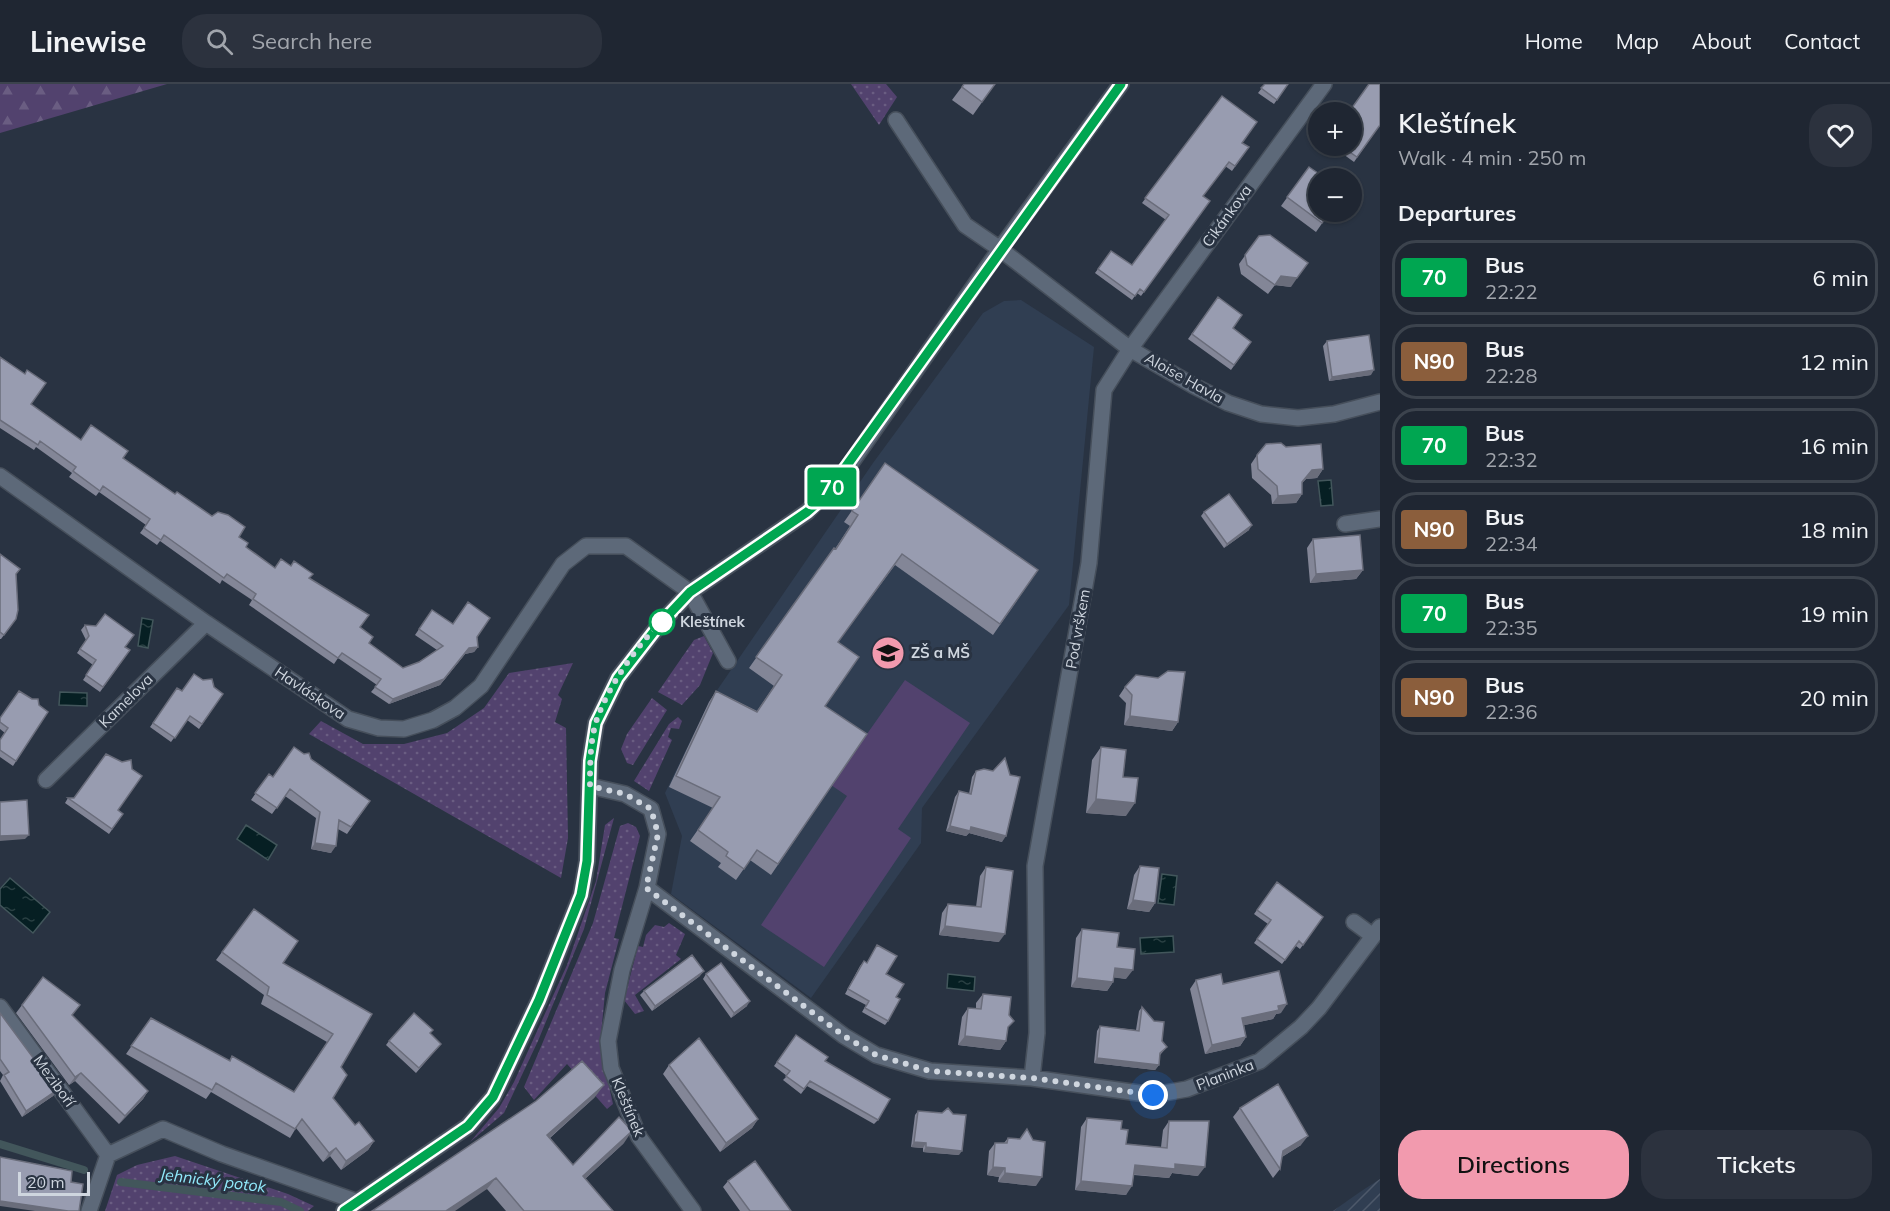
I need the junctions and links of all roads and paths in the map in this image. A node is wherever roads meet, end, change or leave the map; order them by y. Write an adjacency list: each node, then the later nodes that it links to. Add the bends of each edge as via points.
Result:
1 (1121, 84): 4 (street)
2 (1324, 84): 5 (street, Cikánkova)
3 (896, 120): 4 (street, via 965,225)
4 (1000, 249): 5 (street); 10 (street, via 824,497)
5 (1130, 349): 6 (street, Aloise Havla, via 1227,403 1261,414 1298,418); 19 (street, Pod vrškem, via 1104,390 1089,563 1035,866 1037,1033)
6 (1380, 402)
7 (0, 476): 11 (street, Havláskova)
8 (1380, 519): 9 (street)
9 (1345, 524)
10 (690, 592): 11 (street, Havláskova, via 626,546 586,546 563,564 481,686 455,708 404,729 379,728 348,719); 12 (street); 14 (street, via 635,655 605,701 596,723)
11 (206, 623): 13 (street, Kamelova)
12 (728, 661)
13 (46, 780)
14 (590, 786): 15 (street, Kleštínek, via 625,794 651,809 658,834); 21 (street, via 587,861 581,895 539,1000 493,1097 468,1126)
15 (646, 888): 19 (street, Planinka, via 844,1036 876,1055 930,1071); 24 (street, Kleštínek, via 611,1017 611,1068 639,1137)
16 (1354, 922): 17 (street, Planinka)
17 (1377, 932): 19 (street, Planinka, via 1301,1027 1260,1061 1220,1079 1153,1095)
18 (0, 1007): 20 (street, Meziboří)
19 (1032, 1078)
20 (108, 1155): 21 (street, via 163,1129); 22 (street)
21 (358, 1202): 23 (street)
22 (89, 1211)
23 (344, 1211)
24 (693, 1211)

